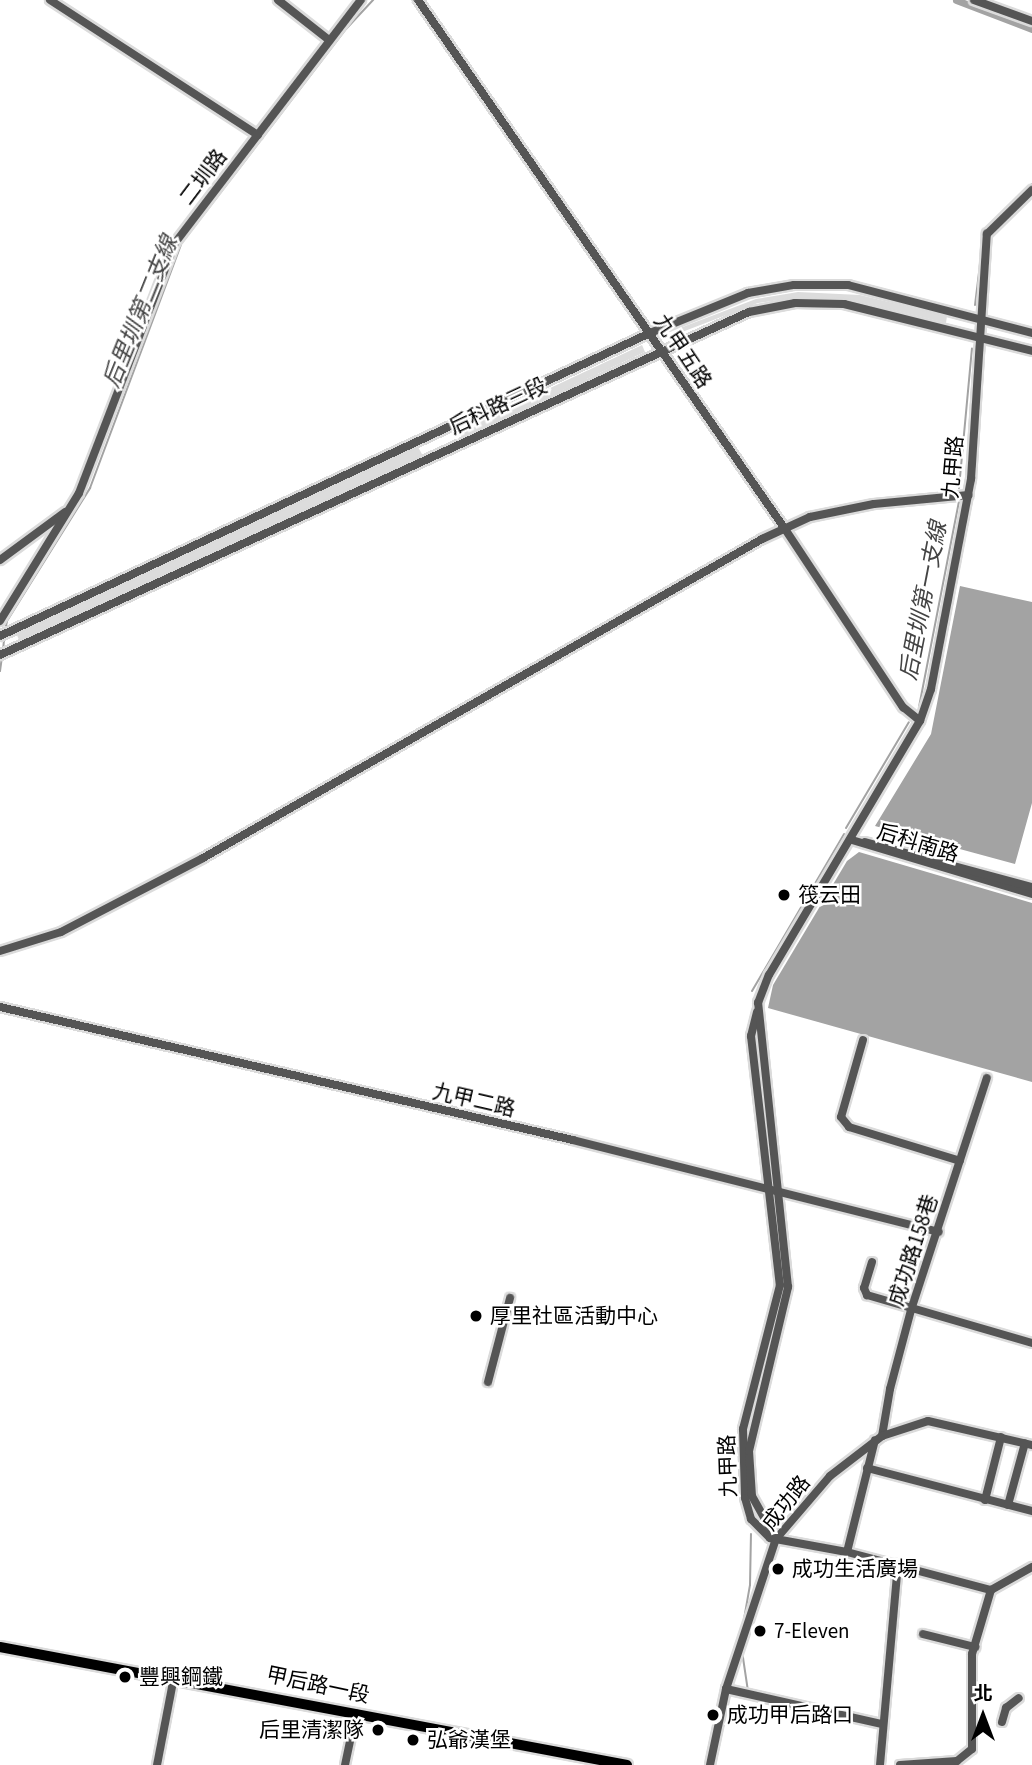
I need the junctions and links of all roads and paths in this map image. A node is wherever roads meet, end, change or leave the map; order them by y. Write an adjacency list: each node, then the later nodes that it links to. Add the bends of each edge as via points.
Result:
1 (50, 0): 8 (street)
2 (278, 0): 7 (street)
3 (360, 0): 7 (street, 二圳路)
4 (418, 0): 11 (street, 九甲五路)
5 (974, 0): 6 (street)
6 (1032, 21)
7 (329, 40): 8 (street, 二圳路)
8 (258, 135): 17 (street, 二圳路, via 175,243 90,467)
9 (1032, 190): 10 (street, 九甲路, via 987,234)
10 (979, 320): 11 (street, 后科路三段, via 848,285 794,285 748,293); 12 (street, 后科路三段); 13 (street, 九甲路)
11 (650, 333): 14 (street, 九甲五路); 21 (street, 后科路三段)
12 (1032, 333)
13 (979, 337): 14 (street, 后科路三段, via 844,304 795,303 749,312); 15 (street, 后科路三段); 16 (street, 九甲路)
14 (661, 350): 18 (street, 九甲五路); 22 (street, 后科路三段)
15 (1032, 351)
16 (969, 495): 18 (street, via 874,504 810,517); 23 (street, 九甲路)
17 (68, 511): 19 (street); 20 (street, 二圳路)
18 (785, 529): 23 (street, 九甲五路, via 903,707); 27 (street, via 448,715 203,858 61,932)
19 (0, 560)
20 (0, 621)
21 (0, 636)
22 (0, 655)
23 (920, 721): 24 (street, 九甲路)
24 (852, 840): 25 (street, 后科南路); 26 (street, 后科南路); 32 (street, 九甲路, via 769,975 757,1012)
25 (1032, 887)
26 (1032, 894)
27 (0, 951)
28 (0, 1007): 32 (street, 九甲二路)
29 (863, 1040): 31 (street, via 841,1117 849,1127)
30 (987, 1078): 31 (street, 成功路158巷)
31 (960, 1161): 33 (street, 成功路158巷)
32 (774, 1191): 33 (street, 九甲二路); 46 (street, 九甲路, via 788,1287 749,1451 752,1496 758,1514)
33 (939, 1232): 36 (street, 成功路158巷)
34 (872, 1262): 36 (street, via 867,1295)
35 (510, 1298): 38 (street)
36 (911, 1310): 37 (street); 40 (street, 成功路158巷)
37 (1032, 1343)
38 (488, 1382)
39 (1000, 1437): 40 (street, 成功路, via 928,1421); 41 (street, 成功路); 43 (street)
40 (879, 1438): 42 (street, 成功路158巷); 46 (street, 成功路, via 830,1476)
41 (1029, 1444): 44 (street)
42 (867, 1468): 43 (street); 47 (street, 成功路158巷)
43 (985, 1500): 44 (street)
44 (1008, 1506): 45 (street)
45 (1032, 1511)
46 (776, 1539): 47 (street); 55 (street, 成功路)
47 (847, 1552): 48 (street)
48 (898, 1564): 50 (street); 59 (street)
49 (1032, 1567): 50 (street)
50 (991, 1590): 53 (street)
51 (923, 1634): 53 (street)
52 (0, 1647): 54 (main road, 甲后路一段)
53 (975, 1647): 66 (street, via 972,1749 957,1761)
54 (174, 1677): 57 (main road, 甲后路一段); 61 (street)
55 (726, 1689): 59 (street); 64 (street, 成功路)
56 (1019, 1698): 58 (street, via 1006,1708)
57 (356, 1713): 60 (main road, 甲后路一段); 62 (street)
58 (1002, 1722)
59 (881, 1724): 65 (street)
60 (609, 1763): 63 (main road, 甲后路一段)
61 (157, 1765)
62 (345, 1765)
63 (627, 1765)
64 (710, 1765)
65 (880, 1765)
66 (900, 1765)

